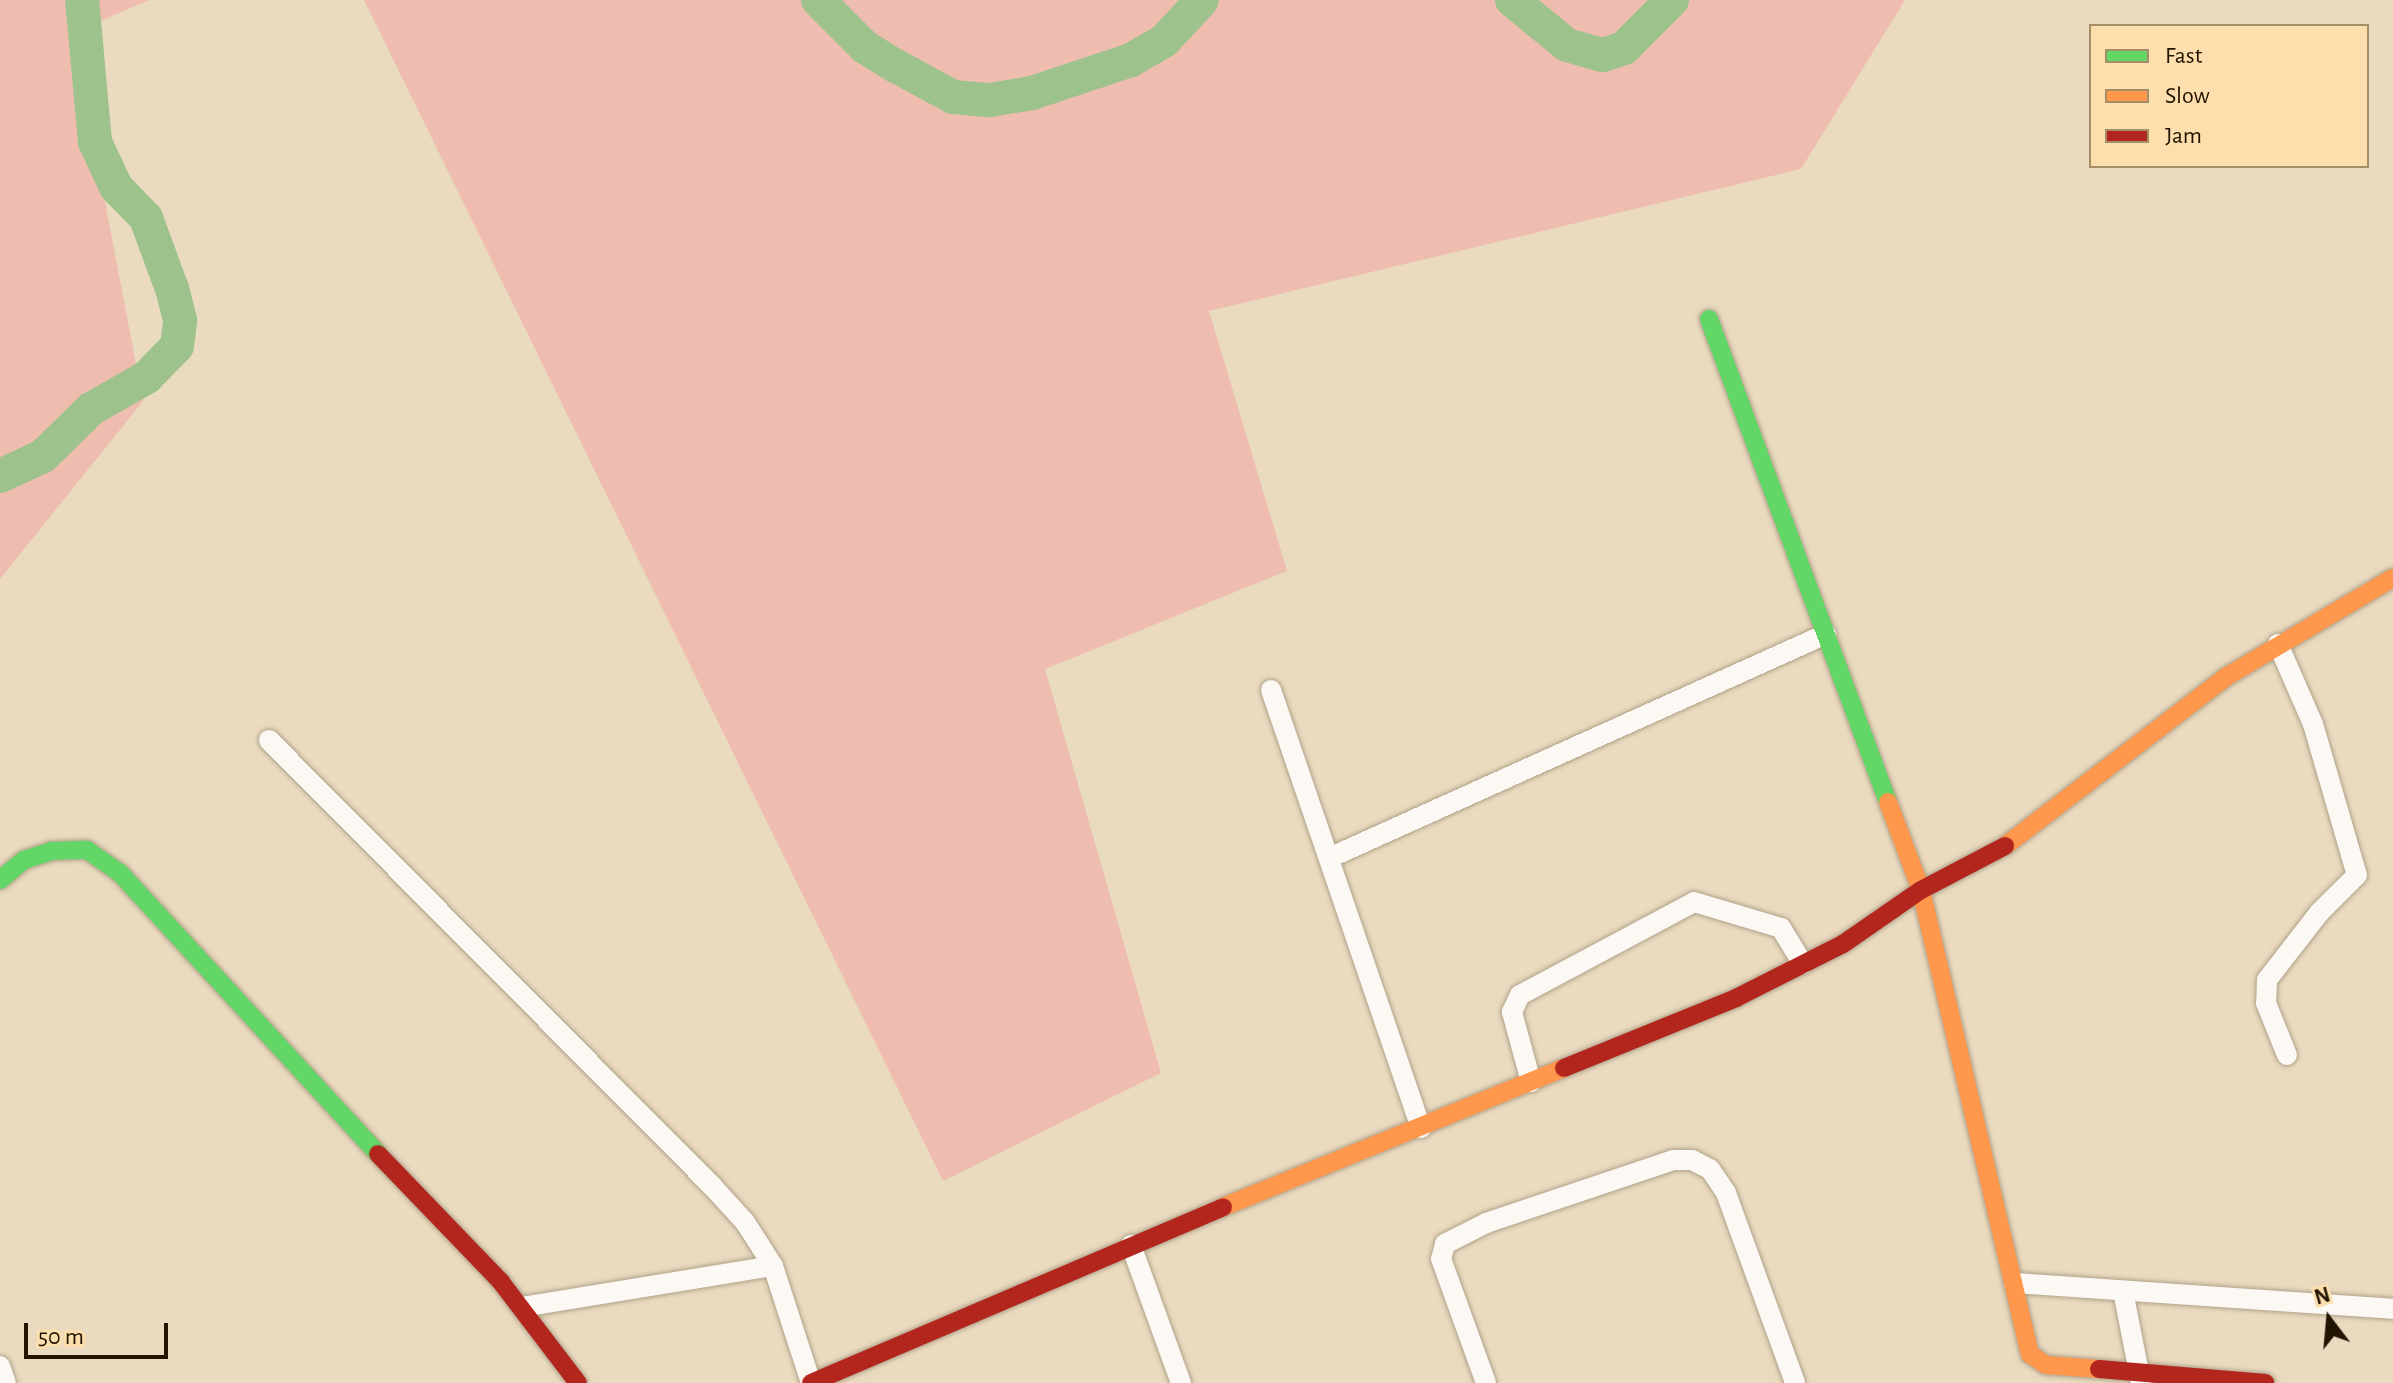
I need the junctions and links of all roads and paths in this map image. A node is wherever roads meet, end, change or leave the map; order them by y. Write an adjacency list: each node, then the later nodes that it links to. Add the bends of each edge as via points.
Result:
1 (1709, 319): 3 (street)
2 (2393, 578): 4 (street)
3 (1826, 634): 7 (street); 9 (street)
4 (2278, 644): 9 (street, via 2226,677 2015,841); 11 (street, via 2313,724 2357,875 2319,913 2267,980 2266,1003)
5 (1271, 690): 7 (street)
6 (269, 740): 15 (street, via 713,1187 745,1222)
7 (1329, 858): 13 (street)
8 (0, 880): 18 (street, via 24,860 51,851 87,850 119,872)
9 (1921, 890): 10 (street); 16 (street)
10 (1803, 964): 12 (street, via 1736,998); 12 (street, via 1781,928 1694,902 1520,995 1512,1012)
11 (2287, 1055)
12 (1531, 1082): 13 (street)
13 (1421, 1128): 14 (street)
14 (1131, 1245): 21 (street); 26 (street)
15 (773, 1266): 18 (street); 25 (street)
16 (2014, 1283): 17 (street); 22 (street, via 2036,1361)
17 (2123, 1291): 19 (street); 22 (street)
18 (522, 1307): 24 (street)
19 (2393, 1309)
20 (0, 1366): 23 (street)
21 (852, 1375): 25 (street)
22 (2139, 1378): 29 (street)
23 (6, 1383)
24 (578, 1383)
25 (811, 1383)
26 (1181, 1383)
27 (1486, 1383): 28 (street, via 1441,1259 1445,1244 1486,1223 1673,1160 1692,1160 1710,1169 1726,1193)
28 (1795, 1383)
29 (2265, 1383)

